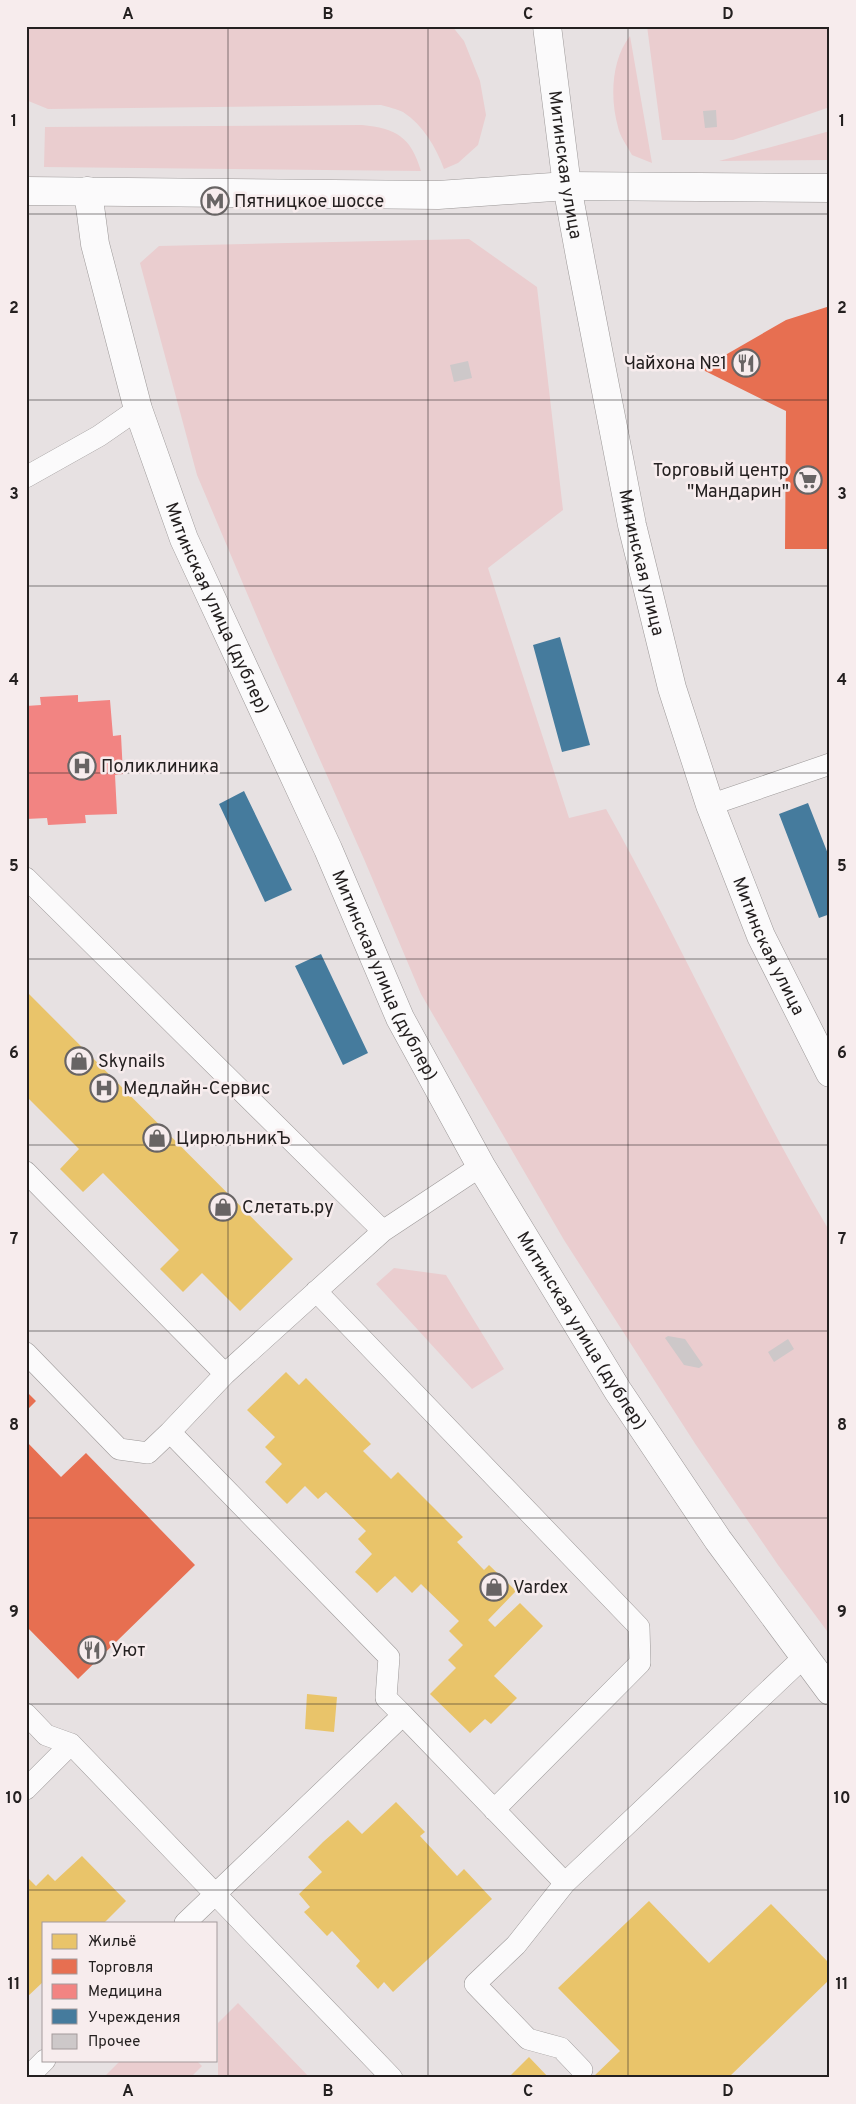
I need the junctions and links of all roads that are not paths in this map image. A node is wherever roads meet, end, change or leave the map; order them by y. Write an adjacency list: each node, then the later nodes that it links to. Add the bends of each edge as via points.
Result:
1 (547, 26): 2 (street, Митинская улица)
2 (567, 186): 3 (street); 5 (street, via 438,195); 9 (street, Митинская улица, via 632,525 672,688)
3 (830, 188)
4 (26, 191): 5 (street)
5 (88, 191): 6 (street, Митинская улица (дублер), via 95,244)
6 (138, 409): 7 (lane, via 99,436); 12 (street, Митинская улица (дублер), via 184,539 328,850 400,1018)
7 (26, 477)
8 (830, 764): 9 (lane)
9 (710, 805): 11 (street, Митинская улица, via 761,936)
10 (26, 878): 14 (lane)
11 (830, 1072)
12 (481, 1166): 14 (lane); 19 (street, Митинская улица (дублер), via 618,1391 718,1540)
13 (26, 1172): 17 (lane)
14 (383, 1231): 15 (lane)
15 (316, 1291): 17 (lane); 25 (lane, via 639,1627 640,1663)
16 (26, 1353): 18 (lane, via 119,1449 148,1453)
17 (225, 1374): 18 (lane)
18 (170, 1432): 22 (lane, via 388,1657 386,1698)
19 (804, 1657): 20 (street, Митинская улица (дублер)); 26 (lane)
20 (830, 1691)
21 (26, 1714): 23 (lane, via 46,1735)
22 (403, 1715): 25 (lane); 27 (lane)
23 (72, 1744): 24 (lane); 27 (lane)
24 (26, 1788)
25 (494, 1810): 26 (lane)
26 (566, 1882): 30 (lane, via 516,1945 475,1984 528,2039 561,2048)
27 (215, 1894): 28 (lane); 32 (lane)
28 (187, 1922)
29 (43, 2062): 31 (lane)
30 (582, 2070)
31 (27, 2078)
32 (392, 2078)

